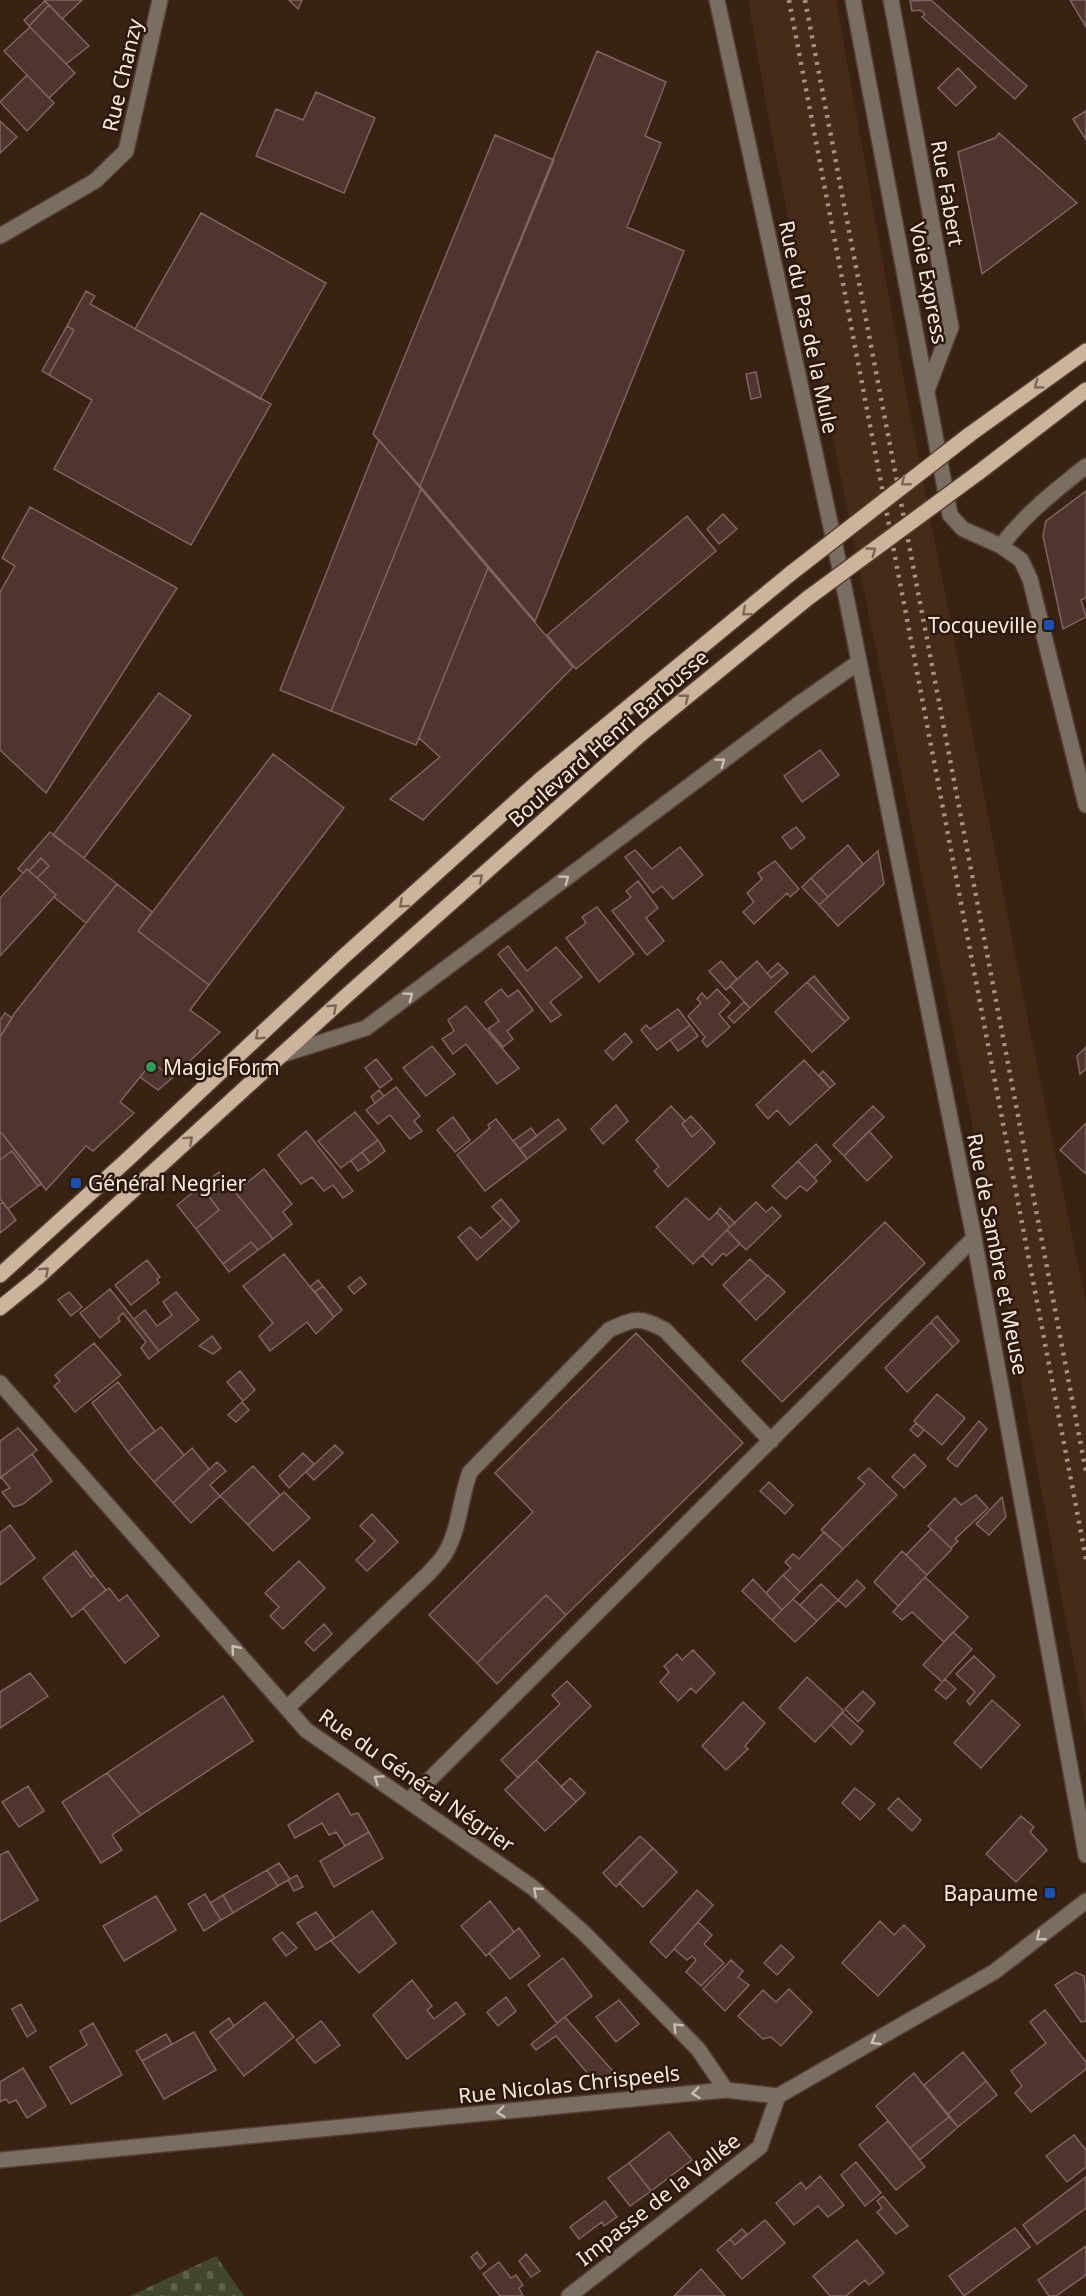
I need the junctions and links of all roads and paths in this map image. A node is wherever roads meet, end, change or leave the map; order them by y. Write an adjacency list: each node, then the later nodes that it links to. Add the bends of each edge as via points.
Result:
1 (160, 0): 5 (street, Rue Chanzy, via 126,151 95,181)
2 (717, 0): 11 (street, Rue du Pas de la Mule)
3 (853, 0): 7 (street, Voie Express)
4 (891, 0): 7 (street, Rue Fabert, via 951,327)
5 (0, 236)
6 (1086, 351): 15 (main road, Boulevard Henri Barbusse, one-way to 15, bridge, via 969,435 790,574 541,779)
7 (927, 390): 10 (street, Voie Express, via 950,515 963,529)
8 (1086, 390): 13 (main road, Boulevard Henri Barbusse, one-way to 8, bridge, via 640,735 808,598)
9 (1086, 466): 10 (street, via 1039,503)
10 (1001, 546): 12 (street, Voie Express, via 1021,560 1030,579)
11 (859, 662): 13 (street, Boulevard Henri Barbusse, one-way to 11, via 366,1028); 14 (street, Rue de Sambre et Meuse)
12 (1086, 806)
13 (281, 1055): 16 (main road, Boulevard Henri Barbusse, one-way to 13)
14 (974, 1238): 18 (street); 21 (street, Rue de Sambre et Meuse)
15 (0, 1275)
16 (0, 1308)
17 (0, 1383): 19 (street, Rue du Général Négrier, one-way to 17)
18 (771, 1441): 19 (street, via 665,1330 645,1319 632,1319 609,1330 470,1472 446,1553); 20 (street)
19 (287, 1708): 20 (street, Rue du Général Négrier, one-way to 19, via 306,1730)
20 (409, 1800): 23 (street, Rue du Général Négrier, one-way to 20, via 698,2049 584,1933 532,1887)
21 (1086, 1855)
22 (1086, 1901): 24 (street, one-way to 24, via 994,1972)
23 (726, 2090): 24 (street, Rue Nicolas Chrispeels); 25 (street, Rue Nicolas Chrispeels, one-way to 25)
24 (778, 2096): 26 (street, Impasse de la Vallée, via 760,2147)
25 (0, 2160)
26 (568, 2296)

